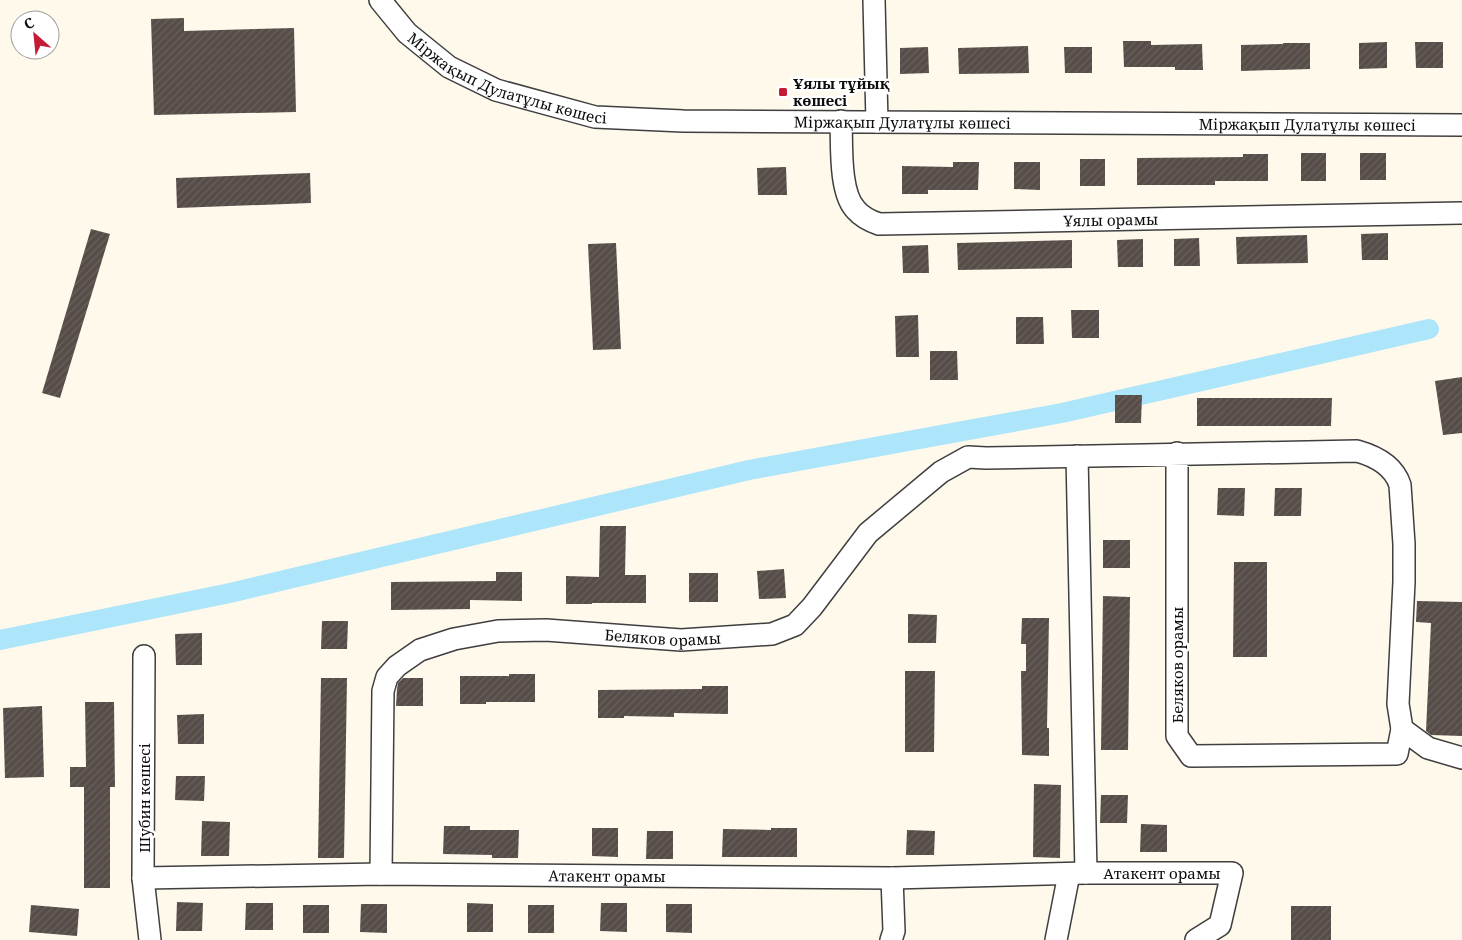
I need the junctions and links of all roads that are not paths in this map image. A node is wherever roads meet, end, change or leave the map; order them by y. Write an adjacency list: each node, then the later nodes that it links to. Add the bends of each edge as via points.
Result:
1 (380, 0): 3 (street, Міржақып Дулатұлы көшесі, via 406,33 448,67 496,90 595,118)
2 (874, 0): 4 (street)
3 (841, 122): 4 (street, Міржақып Дулатұлы көшесі); 6 (street, Ұялы орамы, via 845,190 854,209 879,224)
4 (877, 122): 5 (street, Міржақып Дулатұлы көшесі)
5 (1462, 125)
6 (1462, 213)
7 (1177, 453): 8 (street, Беляков орамы); 10 (street, Беляков орамы, via 1357,451 1387,466 1397,477 1404,544 1398,704); 10 (street, Беляков орамы, via 1177,736 1191,756 1397,754)
8 (1077, 456): 12 (street, Беляков орамы, via 968,457 941,472 868,532 795,625 772,634 681,640 546,630 498,631 454,638 420,650 387,677 383,691); 13 (street)
9 (144, 656): 14 (street, Шубин көшесі)
10 (1402, 729): 11 (street, via 1428,748)
11 (1462, 758)
12 (382, 874): 14 (street, Атакент орамы); 15 (street, Атакент орамы)
13 (1078, 874): 15 (street, Атакент орамы); 18 (street); 19 (street, Атакент орамы, via 1232,873 1220,925)
14 (143, 878): 16 (street, Шубин көшесі)
15 (892, 878): 17 (street, via 894,931)
16 (150, 940)
17 (891, 940)
18 (1056, 940)
19 (1196, 940)

